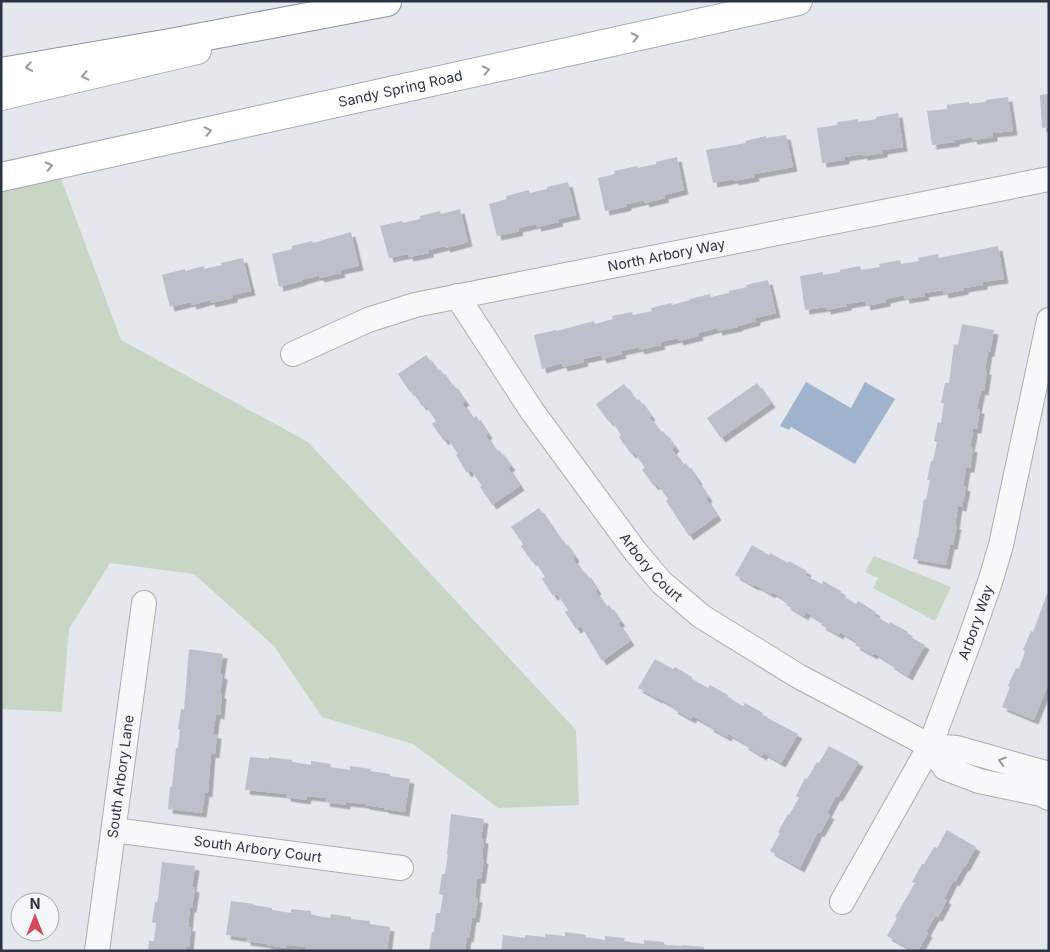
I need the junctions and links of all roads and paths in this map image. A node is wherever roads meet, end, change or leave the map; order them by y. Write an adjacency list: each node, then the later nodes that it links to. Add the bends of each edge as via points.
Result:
1 (798, 1): 5 (main road, Sandy Spring Road, one-way to 1)
2 (389, 2): 3 (main road, one-way to 3); 4 (main road, one-way to 4)
3 (1, 72)
4 (1, 96)
5 (1, 177)
6 (1047, 179): 7 (street, North Arbory Way)
7 (457, 296): 9 (street, North Arbory Way, via 368,320); 11 (street, Arbory Court, via 532,411 661,582 701,616 798,676)
8 (1049, 320): 11 (street, Arbory Way, via 1001,545)
9 (293, 354)
10 (144, 603): 14 (street, South Arbory Lane)
11 (930, 746): 12 (street, Arbory Court, one-way to 11, via 957,748); 13 (street, Arbory Court, via 945,768 979,781); 16 (street, Arbory Way)
12 (1049, 774)
13 (1049, 798)
14 (114, 830): 15 (street, South Arbory Court); 17 (street, South Arbory Lane)
15 (401, 868)
16 (842, 902)
17 (97, 951)

